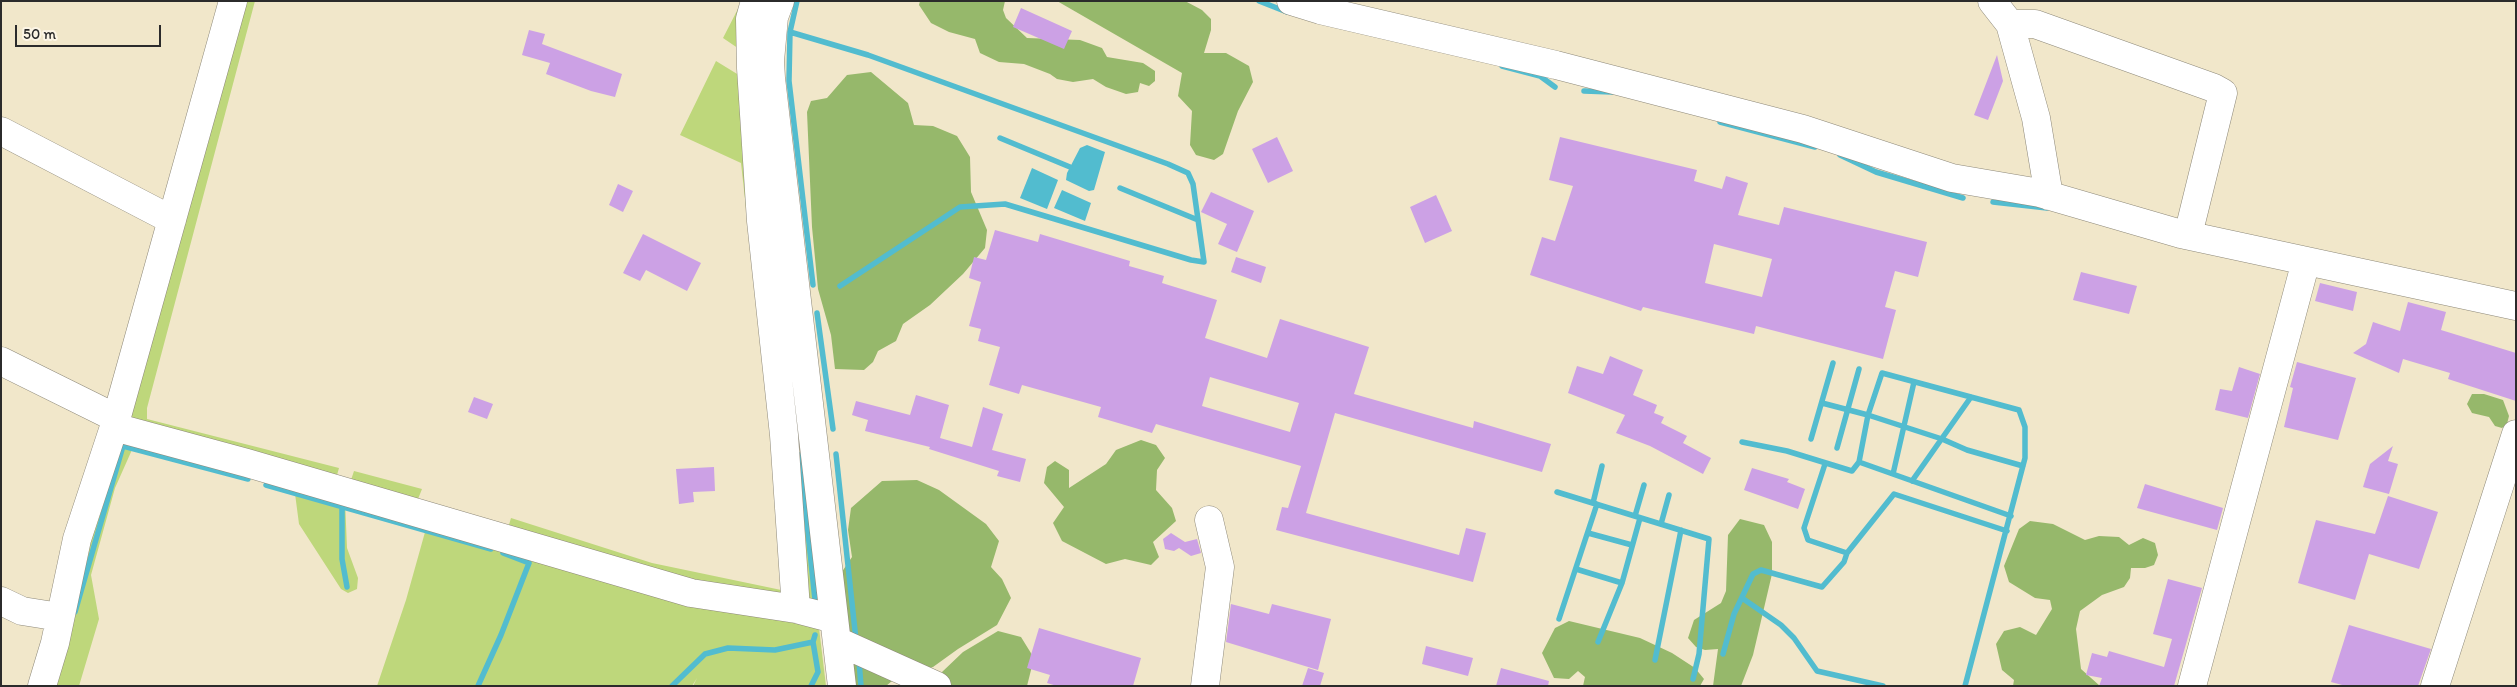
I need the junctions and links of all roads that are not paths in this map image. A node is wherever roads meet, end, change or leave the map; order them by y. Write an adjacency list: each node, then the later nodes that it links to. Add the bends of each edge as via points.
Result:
1 (233, 1): 9 (street)
2 (755, 1): 18 (street, via 750,19 751,68 761,221 785,445)
3 (780, 1): 20 (street, via 774,17 770,61)
4 (1291, 1): 8 (street, via 1556,64 1803,129 1952,178)
5 (1992, 1): 6 (street)
6 (2010, 24): 8 (street, via 2036,118); 10 (street, via 2035,24 2223,93)
7 (1, 132): 9 (street)
8 (2049, 196): 10 (street)
9 (172, 220): 14 (street)
10 (2188, 235): 11 (street)
11 (2306, 261): 12 (street); 25 (street)
12 (2516, 306)
13 (1, 361): 14 (street)
14 (115, 422): 18 (street, via 691,593); 19 (street, via 78,539)
15 (2516, 434): 26 (street)
16 (1209, 520): 24 (street, via 1220,567)
17 (1, 601): 19 (street, via 22,612)
18 (796, 609): 20 (street)
19 (60, 617): 21 (street)
20 (836, 630): 22 (street); 23 (street)
21 (42, 686)
22 (842, 686)
23 (937, 686)
24 (1205, 686)
25 (2192, 686)
26 (2435, 686)

